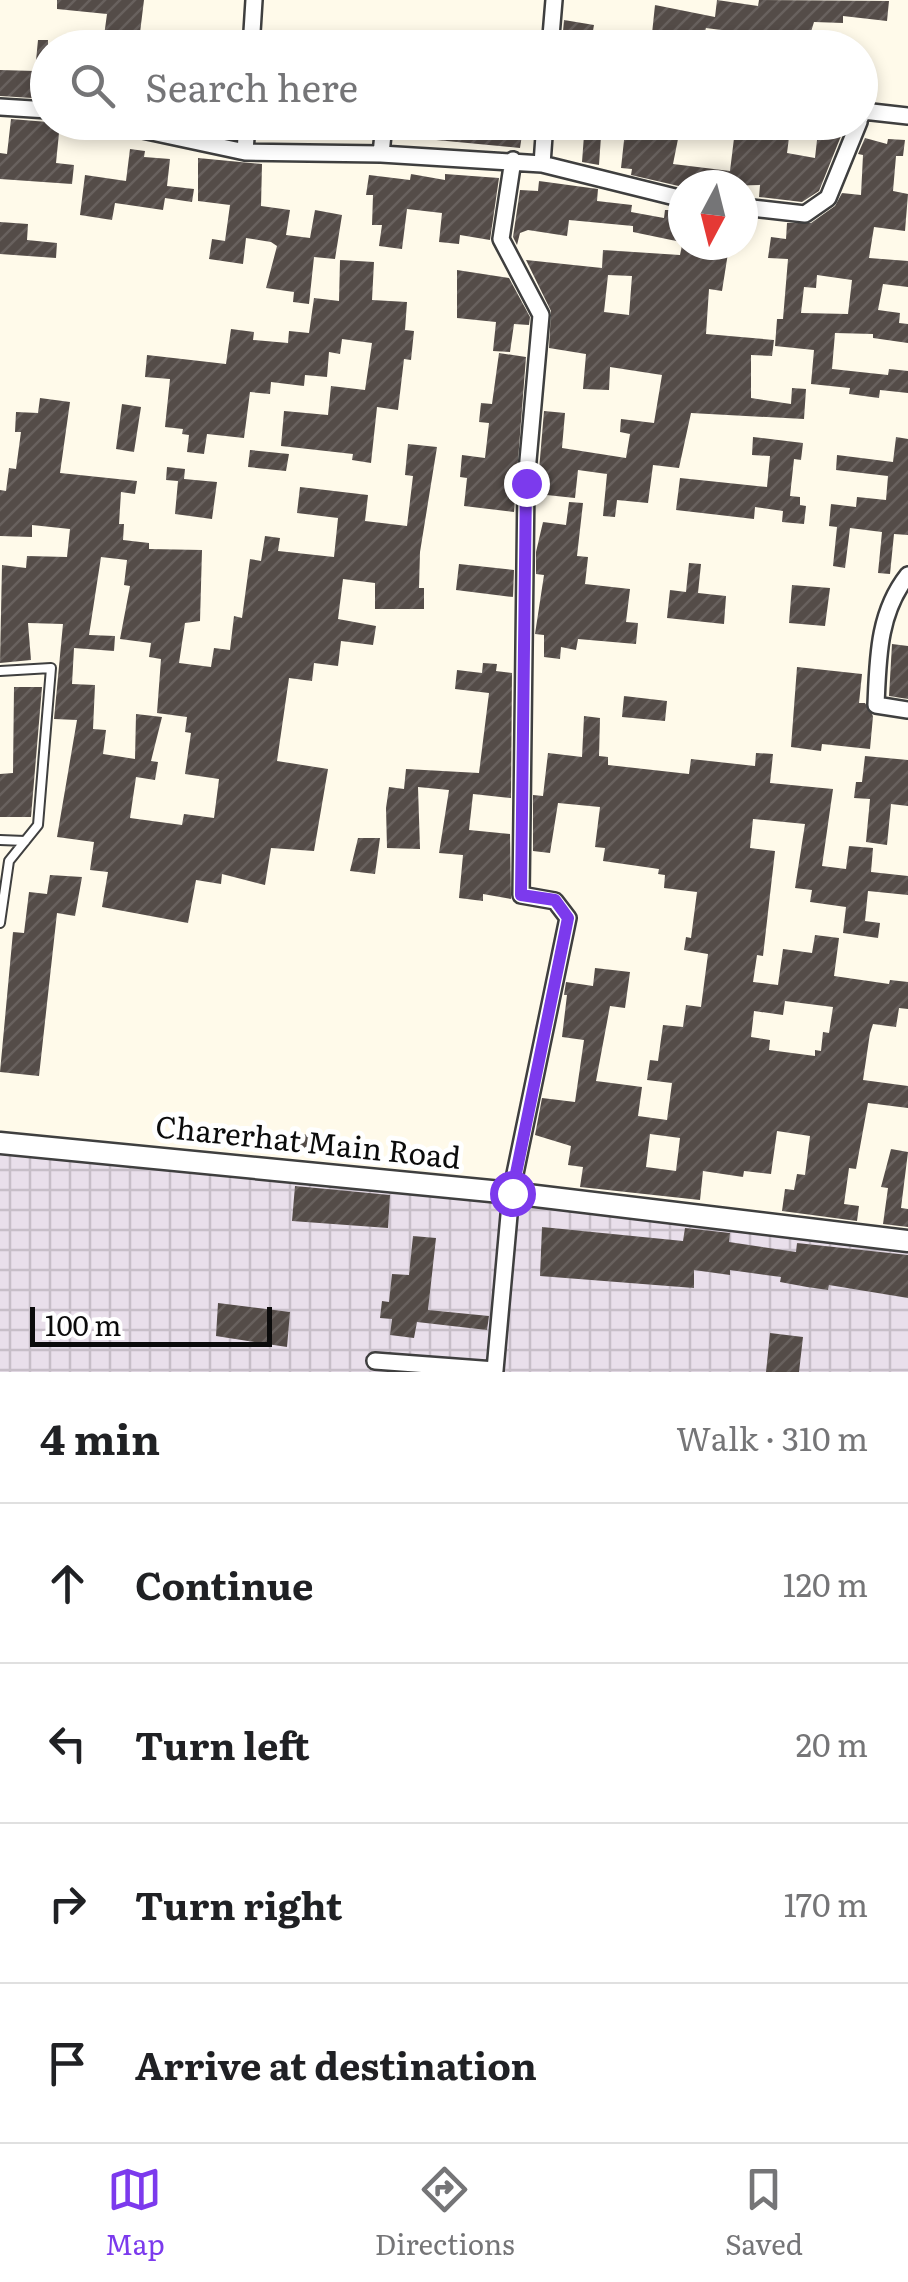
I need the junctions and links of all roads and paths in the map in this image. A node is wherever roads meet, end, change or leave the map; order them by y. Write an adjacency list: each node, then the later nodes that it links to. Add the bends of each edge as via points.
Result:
1 (254, 0): 3 (street)
2 (554, 0): 4 (street)
3 (252, 30)
4 (552, 30)
5 (0, 107): 6 (street)
6 (30, 109)
7 (878, 112): 8 (street)
8 (908, 116)
9 (189, 140): 14 (street)
10 (246, 140): 14 (street)
11 (383, 140): 15 (street)
12 (544, 140): 17 (street)
13 (852, 140): 19 (street, via 828,198 805,214)
14 (245, 152): 15 (street)
15 (380, 154): 16 (street)
16 (513, 160): 17 (street); 27 (street, via 501,240 541,315 526,483 521,895 555,900 568,918)
17 (542, 164): 18 (street)
18 (668, 195)
19 (758, 208)
20 (908, 575): 22 (street, via 880,633 876,704)
21 (0, 671): 24 (lane, via 51,668 38,825)
22 (908, 710)
23 (0, 840): 24 (lane)
24 (25, 841): 25 (lane, via 9,861)
25 (0, 923)
26 (1, 1142): 27 (street, Charerhat Main Road)
27 (512, 1193): 28 (street, Charerhat Main Road); 29 (street, via 495,1370)
28 (908, 1241)
29 (375, 1361)

